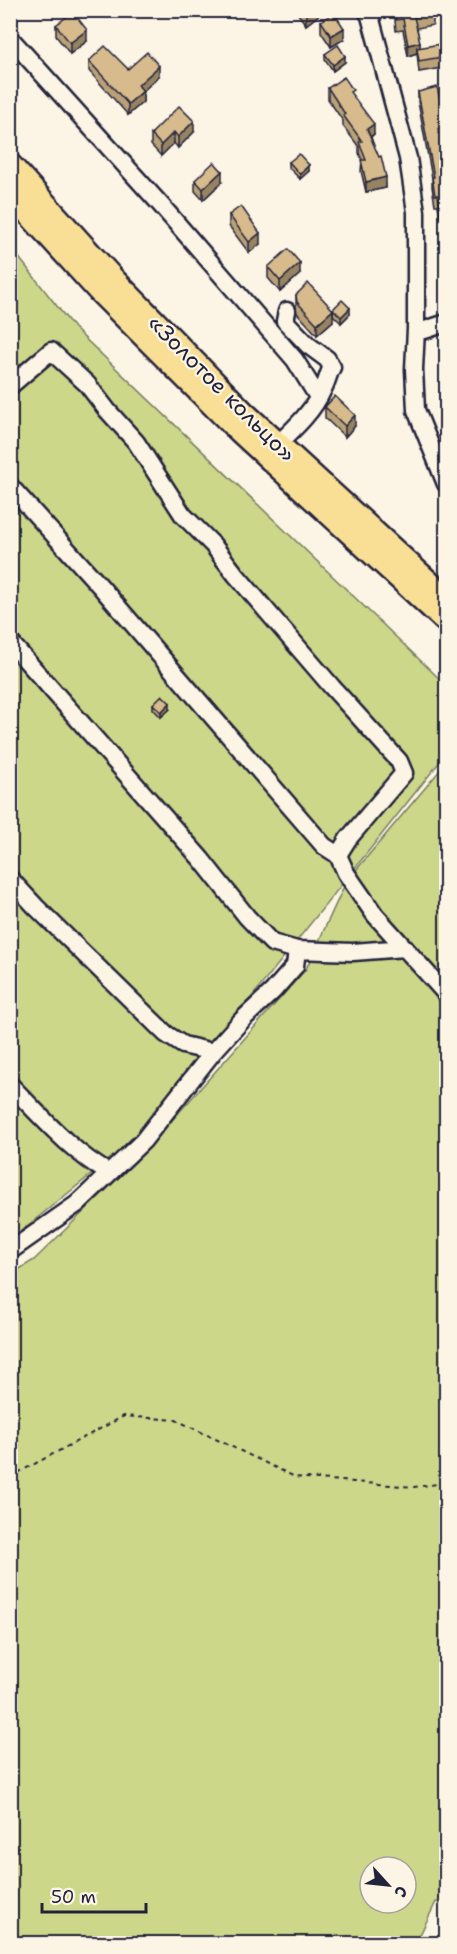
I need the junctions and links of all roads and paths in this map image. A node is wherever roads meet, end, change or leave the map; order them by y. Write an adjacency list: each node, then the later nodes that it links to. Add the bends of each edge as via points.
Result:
1 (366, 10): 7 (street, via 408,158 416,212)
2 (10, 38): 9 (street, via 295,360)
3 (10, 165): 10 (highway, «Золотое кольцо», via 114,280)
4 (10, 193): 14 (highway, «Золотое кольцо», via 100,292 232,424)
5 (287, 311): 9 (street, via 285,321 332,367)
6 (447, 323): 7 (street)
7 (416, 329): 11 (street, via 416,410)
8 (10, 386): 16 (street, via 51,351 87,384 136,442 183,515 399,760 404,773)
9 (318, 397): 10 (street)
10 (278, 444): 13 (highway, «Золотое кольцо»)
11 (447, 484)
12 (10, 486): 16 (street, via 324,846)
13 (447, 598)
14 (447, 621)
15 (10, 642): 19 (street, via 272,943)
16 (338, 855): 18 (street, via 375,915)
17 (10, 879): 21 (street, via 166,1034 183,1045)
18 (405, 948): 19 (street, via 353,952); 20 (street)
19 (297, 950): 21 (street, via 295,966)
20 (447, 994)
21 (213, 1052): 23 (street, via 143,1141)
22 (10, 1085): 23 (street, via 76,1150)
23 (108, 1173): 24 (street, via 77,1204)
24 (10, 1251)
25 (10, 1477): 26 (path, via 124,1416 176,1420 295,1477 414,1487)
26 (447, 1483)

